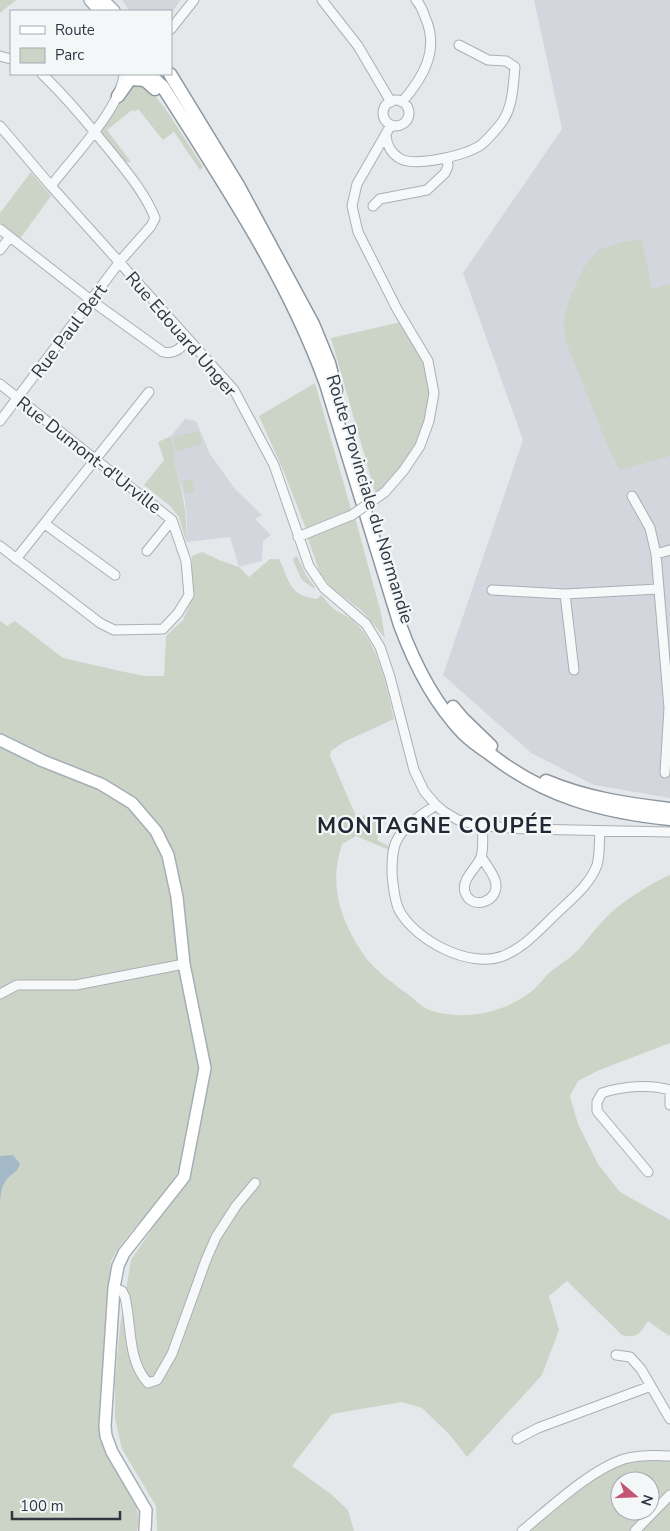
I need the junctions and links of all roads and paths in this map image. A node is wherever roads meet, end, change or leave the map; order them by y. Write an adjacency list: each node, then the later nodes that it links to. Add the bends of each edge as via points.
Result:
1 (90, 0): 5 (main road)
2 (194, 0): 6 (street)
3 (322, 0): 15 (street, via 358,46)
4 (416, 0): 16 (street, via 428,24 429,61)
5 (103, 4)
6 (184, 13): 7 (street); 8 (street)
7 (172, 21)
8 (172, 28)
9 (459, 45): 21 (street, via 488,60 506,60 516,67 515,87 501,124 480,145)
10 (43, 75): 19 (street)
11 (127, 75): 14 (street)
12 (150, 75): 24 (highway, Route Provinciale du Normandie, via 163,87)
13 (171, 75): 53 (highway, Route Provinciale du Normandie, via 239,187 313,324 329,363 385,561 416,647 442,693 488,743 540,778 604,800)
14 (118, 96): 19 (street); 24 (highway, via 130,79 145,80 152,86)
15 (391, 102): 16 (street); 17 (street, via 384,108 383,116)
16 (402, 102): 17 (street, via 408,108 408,117 403,124)
17 (391, 125): 20 (street)
18 (0, 126): 22 (street, Rue Edouard Unger)
19 (94, 131): 22 (street); 28 (street, Rue Paul Bert, via 128,173 155,218)
20 (386, 136): 21 (street, via 388,147 400,159); 39 (street, bridge, via 356,184 352,206 358,232 397,309 428,360 434,393 429,420 420,446 385,492 352,515)
21 (447, 158): 23 (street, via 445,173 427,190 380,199)
22 (51, 186): 28 (street, Rue Edouard Unger)
23 (373, 206)
24 (250, 228): 54 (highway, Route Provinciale du Normandie, via 313,347 389,592 410,651 431,689 467,737 508,768 542,788 615,812)
25 (0, 229): 26 (street)
26 (10, 237): 27 (street); 29 (street)
27 (0, 250)
28 (120, 263): 29 (street, Rue Paul Bert); 30 (street, Rue Edouard Unger)
29 (92, 301): 30 (street, via 163,352 175,352); 33 (street, Rue Paul Bert)
30 (189, 340): 39 (street, Rue Edouard Unger, via 234,390 261,438)
31 (0, 384): 33 (street, Rue Dumont-d'Urville)
32 (149, 392): 35 (street)
33 (18, 398): 34 (street, Rue Paul Bert); 35 (street, Rue Dumont-d'Urville)
34 (0, 421)
35 (95, 459): 37 (street, Rue Dumont-d'Urville); 38 (street)
36 (632, 496): 43 (street, via 650,528)
37 (172, 520): 42 (street); 44 (street, Rue Dumont-d'Urville, via 186,561 189,595 163,629 114,630 100,623)
38 (45, 524): 44 (street); 45 (street)
39 (298, 537): 52 (street, Rue Edouard Unger, via 320,584 366,624 380,647 414,770 424,791)
40 (0, 546): 44 (street)
41 (670, 550): 43 (street)
42 (146, 551)
43 (656, 554): 47 (street)
44 (16, 559)
45 (115, 575)
46 (492, 590): 48 (street)
47 (658, 590): 48 (street); 51 (street, via 669,708)
48 (565, 594): 49 (street)
49 (574, 670)
50 (0, 740): 59 (main road, via 101,784 132,803 145,816 168,855 177,897)
51 (665, 773)
52 (436, 805): 55 (street, Rue Edouard Unger, via 458,820); 56 (street, via 409,824 396,840 391,860 393,889 406,922 422,936 467,957 501,957 524,946 590,877 597,863)
53 (670, 809)
54 (670, 819)
55 (483, 826): 56 (street, Rue Edouard Unger); 58 (street)
56 (600, 831): 57 (street, Rue Edouard Unger)
57 (670, 832)
58 (481, 857): 58 (street, via 465,884 470,900 479,903 488,901 496,887)
59 (184, 964): 60 (street, via 76,985 16,985); 65 (main road, via 205,1068 184,1177 124,1253)
60 (0, 994)
61 (670, 1090): 62 (street); 63 (street, via 656,1086 611,1090 602,1093 597,1102 597,1111)
62 (670, 1105)
63 (648, 1172)
64 (256, 1183): 65 (street, via 216,1237 172,1354 157,1380 148,1383 134,1358 125,1297 122,1291)
65 (114, 1288): 72 (main road, via 106,1436 146,1510)
66 (616, 1355): 67 (street, via 630,1357)
67 (651, 1386): 68 (street); 69 (street)
68 (670, 1418)
69 (517, 1438)
70 (670, 1456): 73 (street, via 638,1456 608,1465)
71 (670, 1495): 74 (street)
72 (145, 1531)
73 (522, 1531)
74 (635, 1531)

